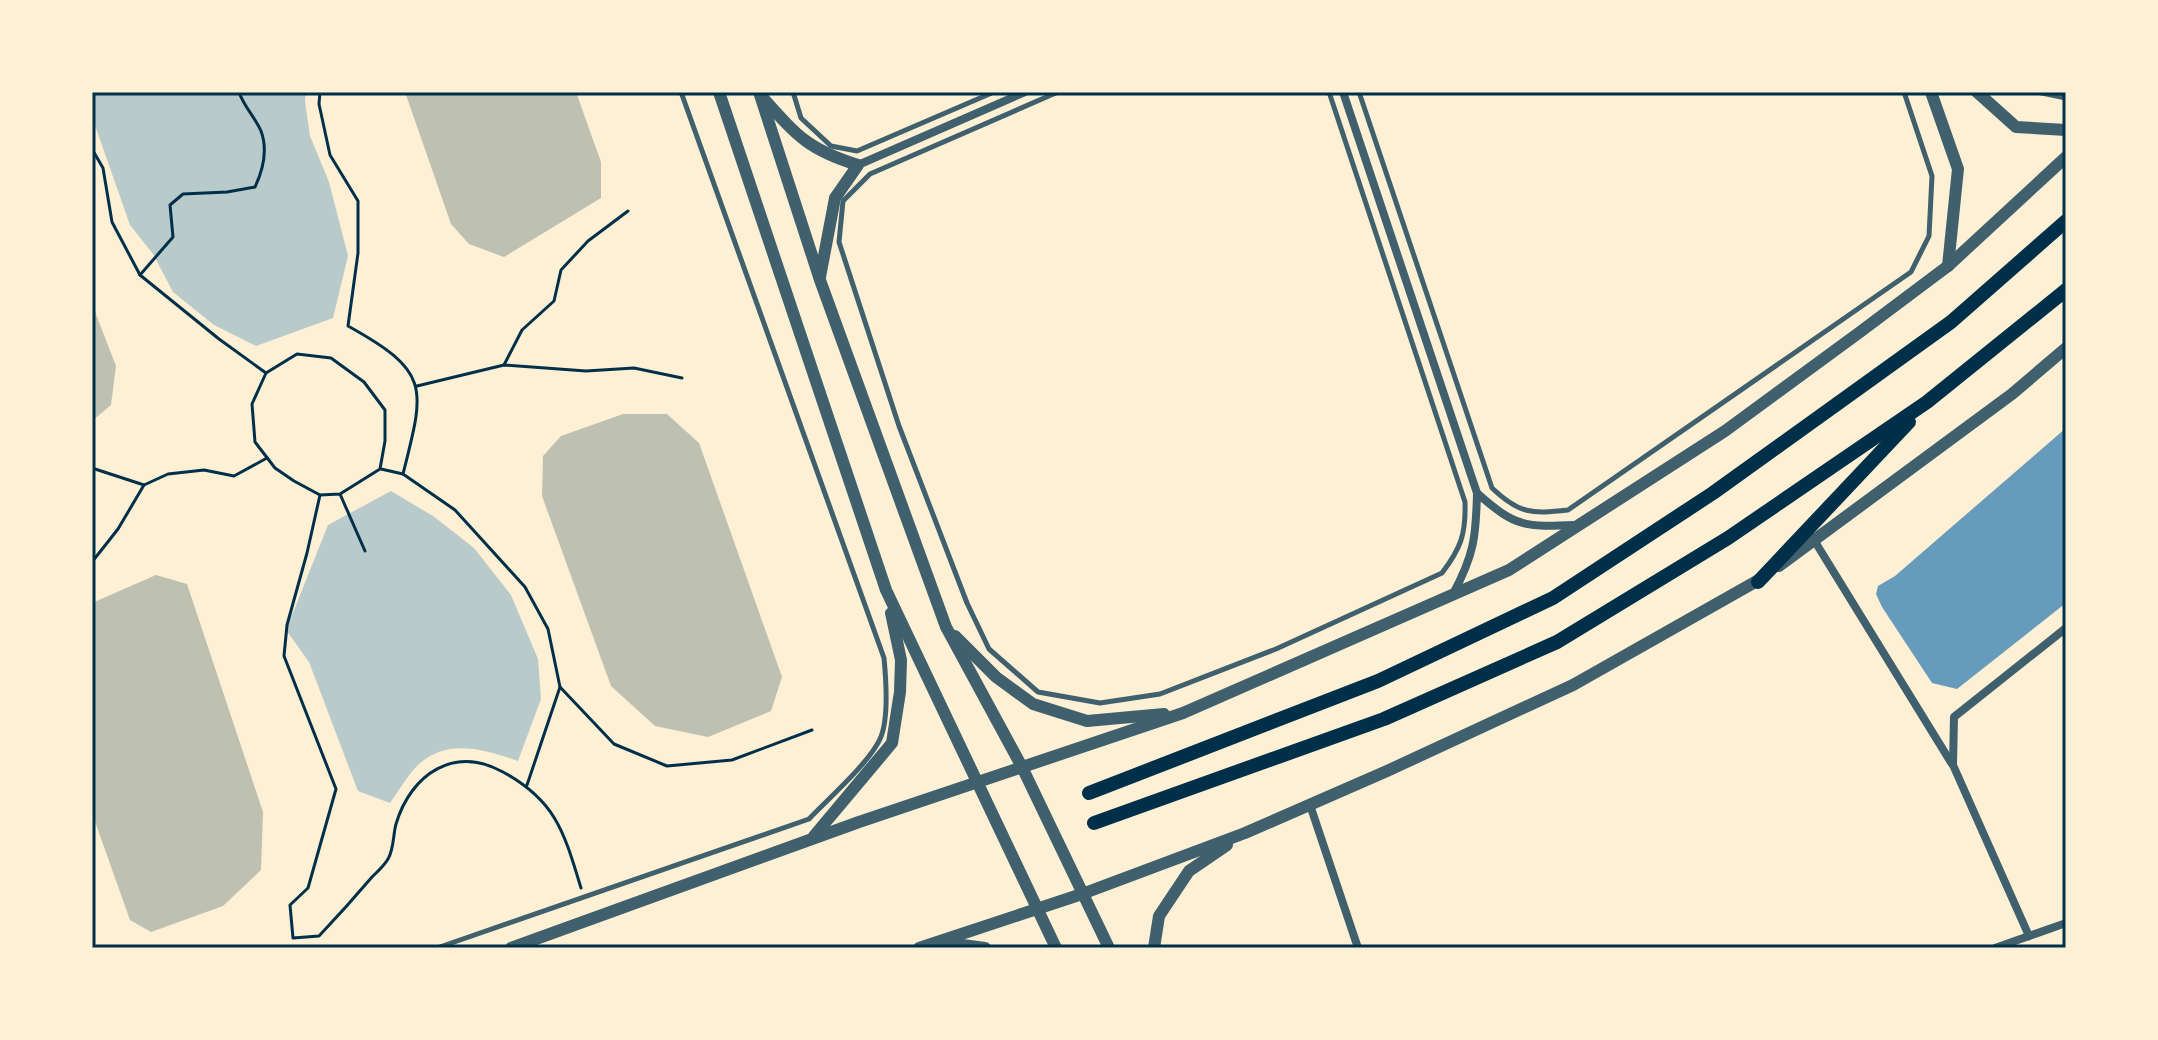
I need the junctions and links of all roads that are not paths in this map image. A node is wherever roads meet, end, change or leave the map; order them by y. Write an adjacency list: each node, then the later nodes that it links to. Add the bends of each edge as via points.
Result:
1 (681, 92): 47 (lane, via 884,658 887,694 880,739 809,819)
2 (719, 92): 29 (street)
3 (793, 92): 4 (lane, via 801,118 831,146 857,151)
4 (994, 92)
5 (1025, 92): 18 (street)
6 (1058, 92): 7 (lane, via 870,174 843,201 839,242 899,426 989,649 1038,692 1100,703 1160,694 1276,649 1442,573 1461,542 1465,502)
7 (1329, 92)
8 (1343, 92): 25 (street)
9 (1359, 92): 10 (lane, via 1492,488 1510,505 1539,513 1568,510 1911,272 1929,236 1932,176)
10 (1904, 92)
11 (1931, 92): 20 (street, via 1958,169)
12 (1977, 92): 16 (street, via 2016,127)
13 (2037, 92): 15 (lane)
14 (760, 94): 18 (street, via 796,135 825,155); 21 (street)
15 (2066, 98)
16 (2066, 130)
17 (2066, 157): 20 (street)
18 (858, 165): 21 (street, via 835,198)
19 (2066, 221): 37 (main road, via 1951,322 1713,493 1553,598 1378,681)
20 (1948, 266): 26 (street, via 1725,431)
21 (820, 280): 31 (street)
22 (2066, 290): 24 (main road)
23 (2066, 348): 27 (street)
24 (1927, 402): 28 (main road); 39 (main road, via 1728,538 1557,642 1384,719)
25 (1477, 493): 26 (street, via 1504,517 1536,527); 30 (street, via 1469,564)
26 (1578, 525): 30 (street, via 1509,570)
27 (1814, 540): 28 (street); 34 (street)
28 (1758, 582): 38 (street, via 1573,685)
29 (886, 590): 36 (street); 41 (street, via 901,660 892,743)
30 (1453, 594): 33 (street)
31 (946, 627): 33 (street, via 996,677 1033,704 1087,721); 35 (street)
32 (2066, 628): 34 (street, via 1954,717)
33 (1183, 713): 35 (street)
34 (1953, 765): 45 (street)
35 (1022, 767): 36 (street); 42 (street)
36 (976, 783): 41 (street); 43 (street)
37 (1089, 793)
38 (1310, 805): 40 (street); 54 (street)
39 (1094, 823)
40 (1245, 833): 42 (street); 53 (street, via 1189,871 1159,916)
41 (812, 839): 48 (street)
42 (1082, 894): 43 (street); 52 (street)
43 (1036, 908): 46 (street); 51 (street)
44 (2066, 923): 45 (street)
45 (2029, 936): 55 (street)
46 (937, 942): 49 (street); 50 (street)
47 (437, 948)
48 (511, 948)
49 (919, 948)
50 (985, 948)
51 (1056, 948)
52 (1109, 948)
53 (1154, 948)
54 (1358, 948)
55 (1995, 948)

